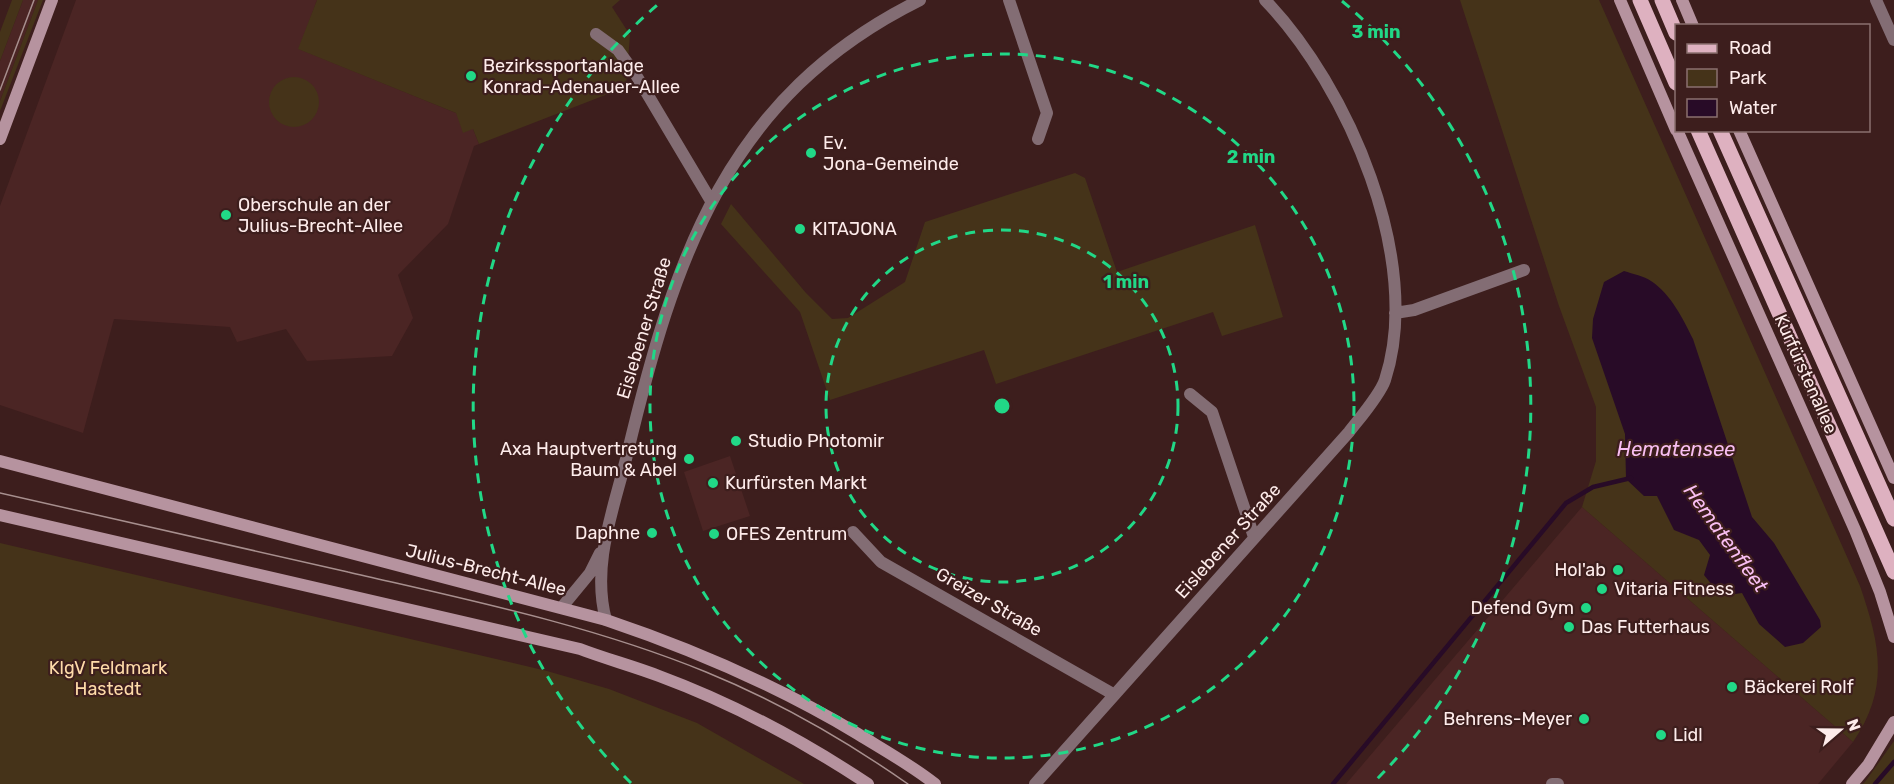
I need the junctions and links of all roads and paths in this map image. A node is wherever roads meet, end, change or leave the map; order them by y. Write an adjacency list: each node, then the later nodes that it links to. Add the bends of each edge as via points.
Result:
1 (52, 0): 20 (main road)
2 (920, 0): 22 (street, Eislebener Straße, via 861,35 802,83 744,146)
3 (1009, 0): 21 (street, via 1047,113)
4 (1265, 0): 24 (street, Eislebener Straße, via 1289,25 1353,133 1384,223)
5 (1620, 0): 15 (main road, Kurfürstenallee)
6 (1640, 0): 14 (main road)
7 (1662, 0): 11 (main road)
8 (1682, 0): 10 (main road)
9 (1876, 0): 13 (street)
10 (1692, 24)
11 (1675, 29)
12 (596, 34): 22 (street, via 618,50 636,75)
13 (1894, 40)
14 (1675, 79)
15 (1675, 125)
16 (1678, 132): 36 (main road, Kurfürstenallee, via 1855,530)
17 (1699, 132): 33 (main road, Kurfürstenallee)
18 (1721, 132): 29 (main road, Kurfürstenallee)
19 (1740, 132): 27 (main road)
20 (0, 139)
21 (1038, 139)
22 (711, 201): 32 (street, Eislebener Straße, via 681,265 664,314)
23 (1524, 270): 24 (street, via 1414,310)
24 (1395, 313): 31 (street, Eislebener Straße, via 1394,346 1384,384 1349,432)
25 (1190, 394): 31 (street, via 1212,412)
26 (0, 461): 34 (main road, Julius-Brecht-Allee)
27 (1894, 478)
28 (0, 515): 40 (main road, via 580,649 659,676 723,704 797,740)
29 (1894, 519)
30 (853, 532): 37 (street, Greizer Straße, via 881,562)
31 (1254, 537): 37 (street, Eislebener Straße)
32 (603, 547): 34 (street, Eislebener Straße, via 590,573); 35 (street, Eislebener Straße, via 600,578)
33 (1894, 572)
34 (562, 607): 35 (main road, Julius-Brecht-Allee)
35 (606, 620): 41 (main road, Julius-Brecht-Allee, via 676,644 767,684 861,736)
36 (1894, 637)
37 (1113, 694): 39 (street, Eislebener Straße)
38 (1894, 722): 45 (main road)
39 (1044, 778): 42 (street, Eislebener Straße)
40 (868, 784)
41 (935, 784)
42 (1035, 784)
43 (1552, 784): 44 (street)
44 (1558, 784)
45 (1852, 784)

